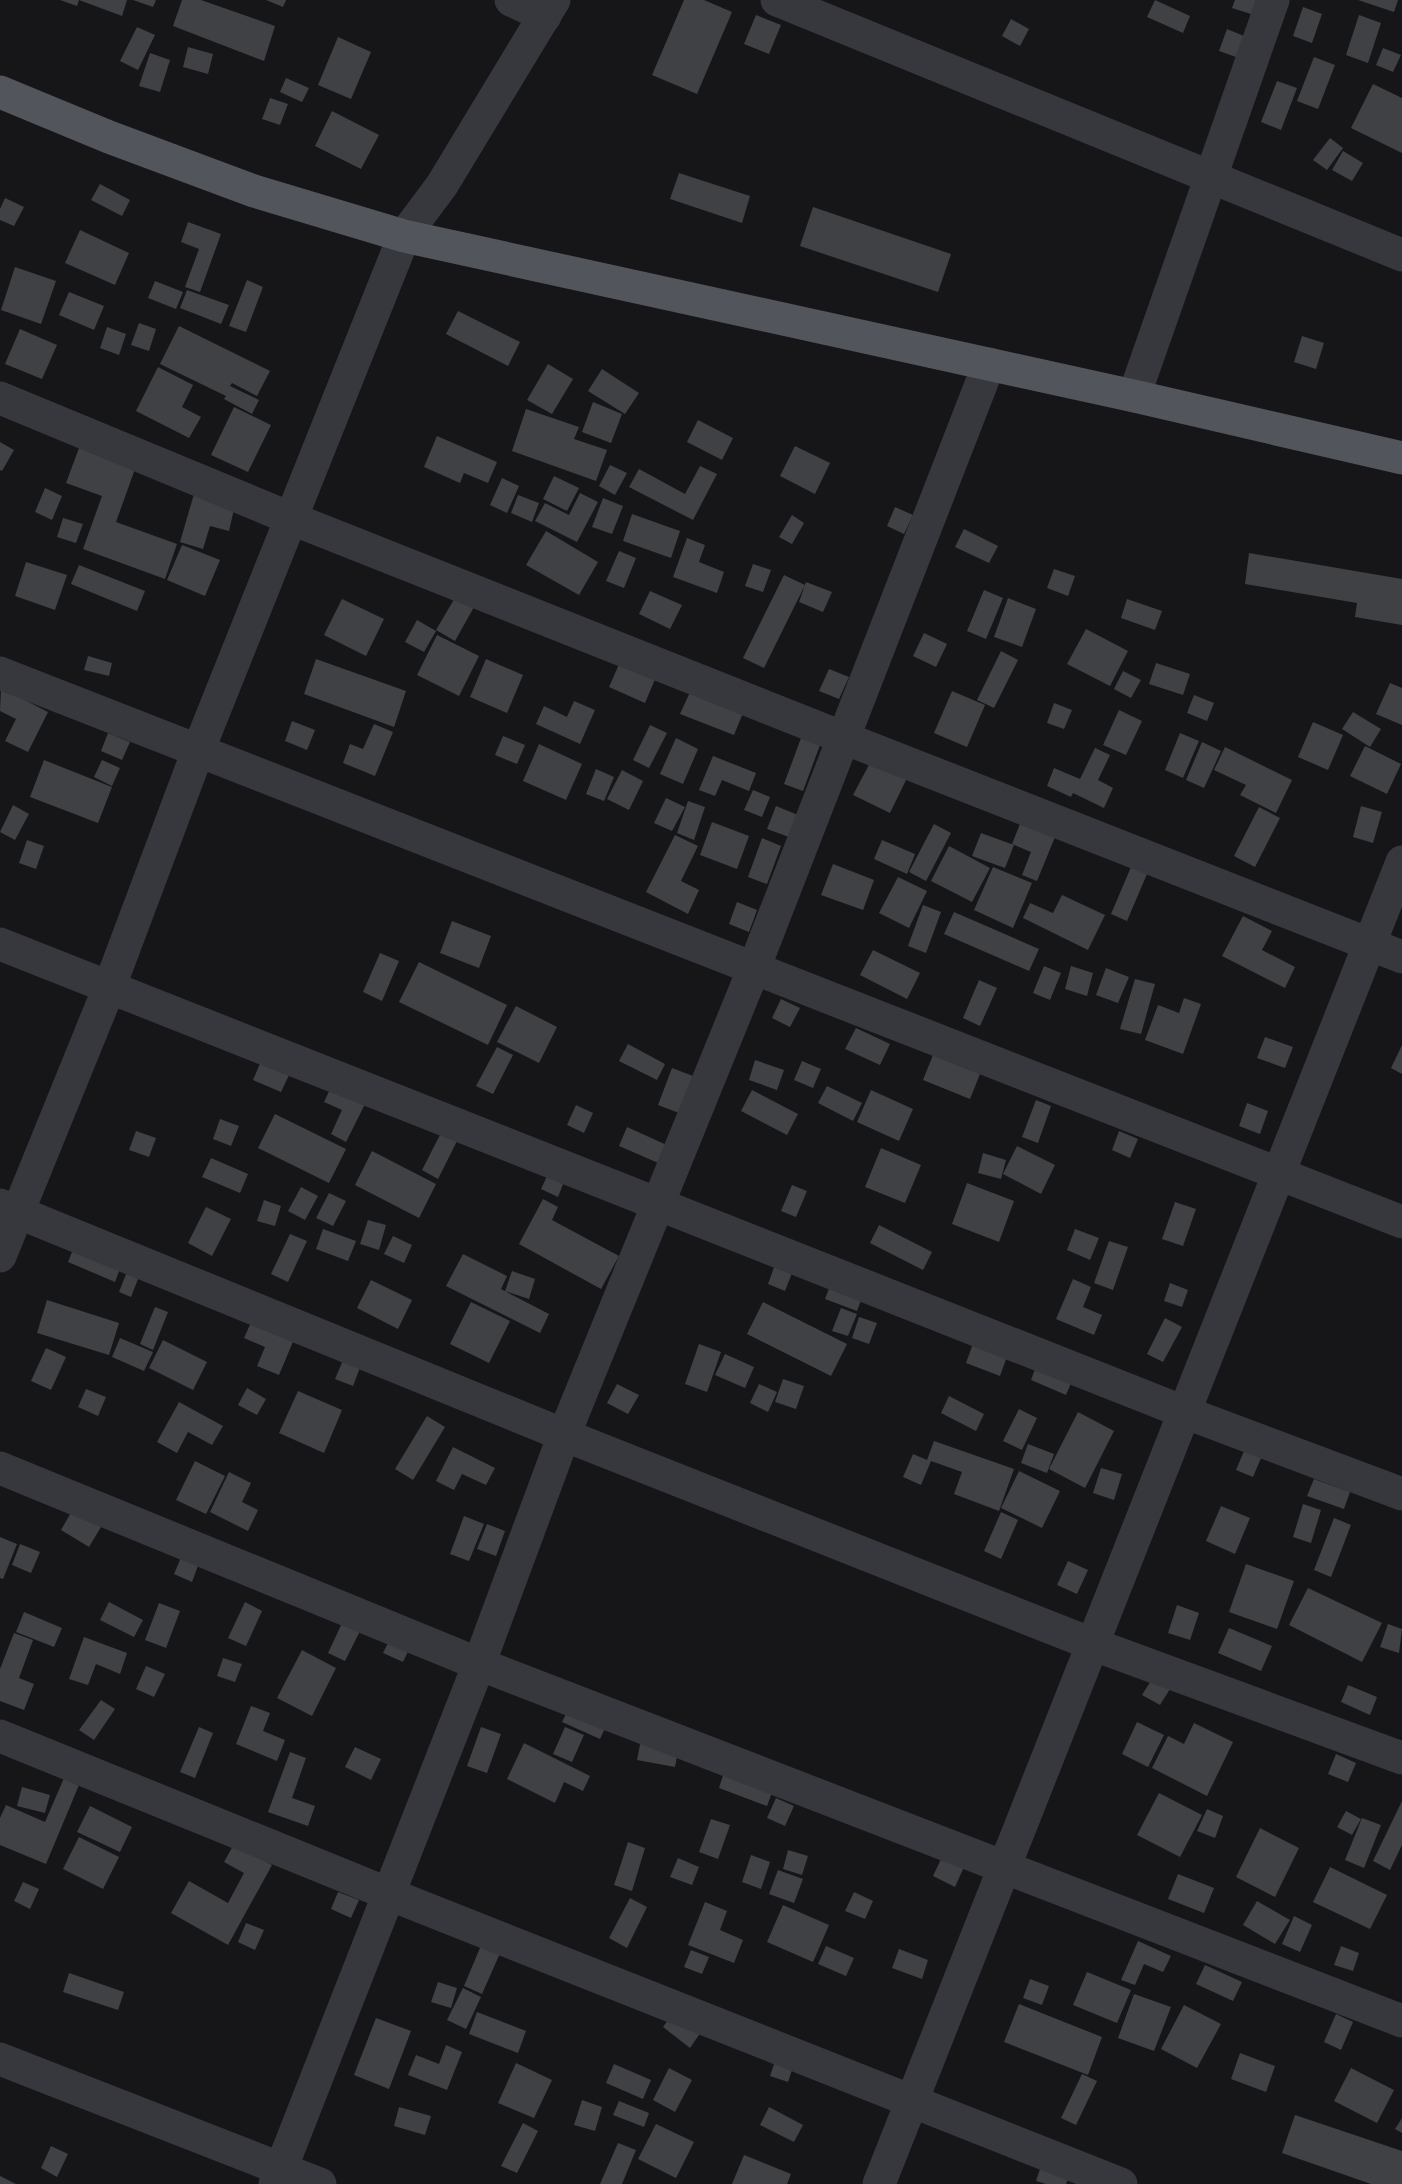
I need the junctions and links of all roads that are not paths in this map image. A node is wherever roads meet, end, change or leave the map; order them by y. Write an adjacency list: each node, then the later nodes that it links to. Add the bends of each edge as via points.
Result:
1 (511, 0): 4 (street)
2 (777, 0): 6 (street)
3 (1273, 0): 6 (street)
4 (550, 8): 7 (street, via 442,185)
5 (0, 92): 7 (main road, via 254,191)
6 (1210, 175): 8 (street); 10 (street)
7 (404, 236): 9 (main road); 13 (street)
8 (1402, 255)
9 (989, 364): 10 (main road); 15 (street)
10 (1134, 396): 12 (main road)
11 (0, 398): 13 (street)
12 (1402, 458)
13 (290, 518): 15 (street); 16 (street)
14 (0, 673): 16 (street)
15 (844, 738): 19 (street); 21 (street)
16 (198, 751): 21 (street); 22 (street)
17 (1402, 862): 19 (street)
18 (0, 944): 22 (street)
19 (1371, 944): 20 (street); 23 (street)
20 (1402, 957)
21 (754, 968): 23 (street); 24 (street)
22 (109, 988): 24 (street); 25 (street)
23 (1280, 1174): 26 (street); 28 (street)
24 (656, 1204): 28 (street); 29 (street)
25 (9, 1208): 27 (street); 29 (street)
26 (1402, 1222)
27 (0, 1256)
28 (1184, 1412): 31 (street); 32 (street)
29 (564, 1435): 32 (street); 33 (street)
30 (0, 1468): 33 (street)
31 (1402, 1494)
32 (1092, 1644): 35 (street); 36 (street)
33 (479, 1664): 36 (street); 37 (street)
34 (0, 1736): 37 (street)
35 (1402, 1758)
36 (1005, 1868): 38 (street); 40 (street)
37 (389, 1894): 40 (street); 41 (street)
38 (1402, 2021)
39 (0, 2059): 41 (street)
40 (910, 2100): 43 (street); 44 (street)
41 (278, 2176): 42 (street)
42 (320, 2184)
43 (879, 2184)
44 (1120, 2184)

